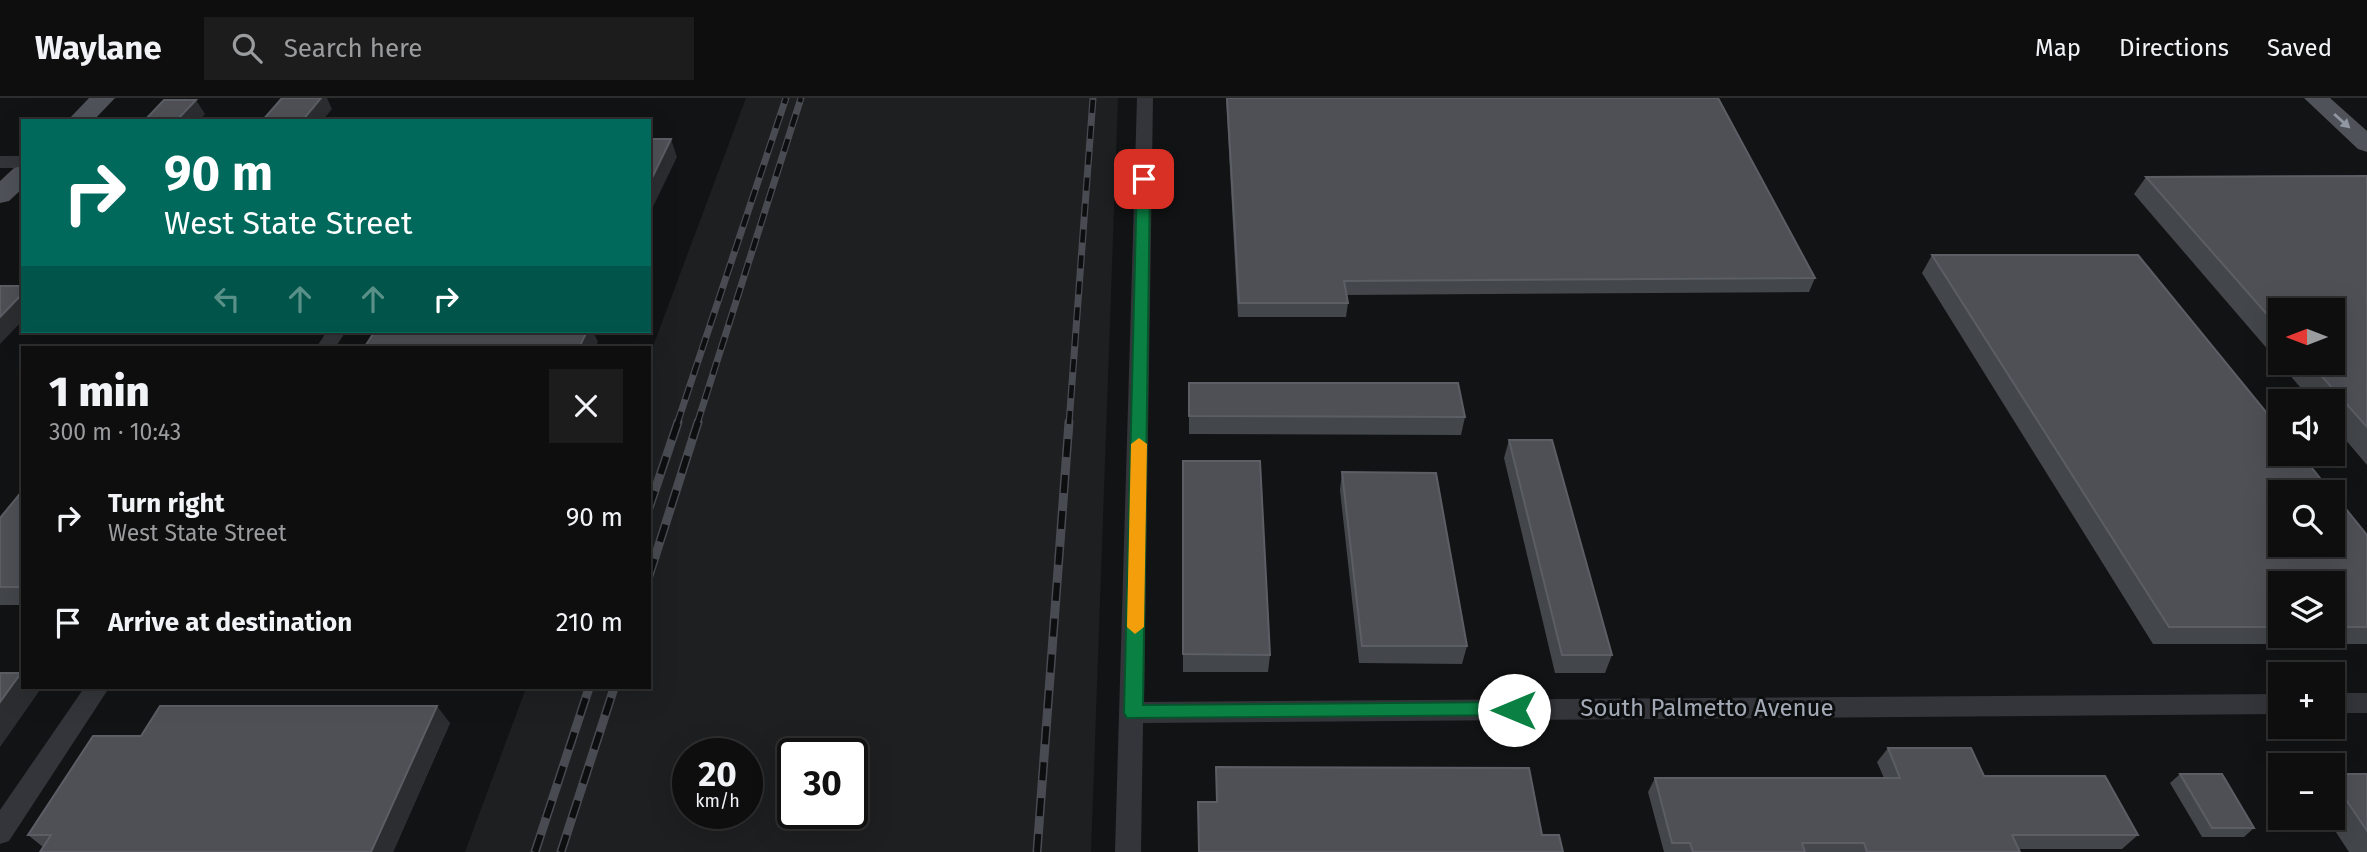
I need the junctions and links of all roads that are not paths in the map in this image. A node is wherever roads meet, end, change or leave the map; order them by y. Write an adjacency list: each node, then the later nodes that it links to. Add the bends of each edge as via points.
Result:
1 (103, 98): 4 (main road)
2 (1145, 98): 14 (street)
3 (2316, 98): 5 (main road, one-way to 5)
4 (81, 119)
5 (2367, 144)
6 (0, 162): 7 (street)
7 (21, 162)
8 (21, 176): 9 (main road)
9 (0, 195)
10 (96, 689): 15 (street)
11 (2345, 703): 12 (street)
12 (2367, 703)
13 (2268, 704): 14 (street, South Palmetto Avenue)
14 (1134, 713): 16 (street)
15 (0, 832)
16 (1128, 852)

